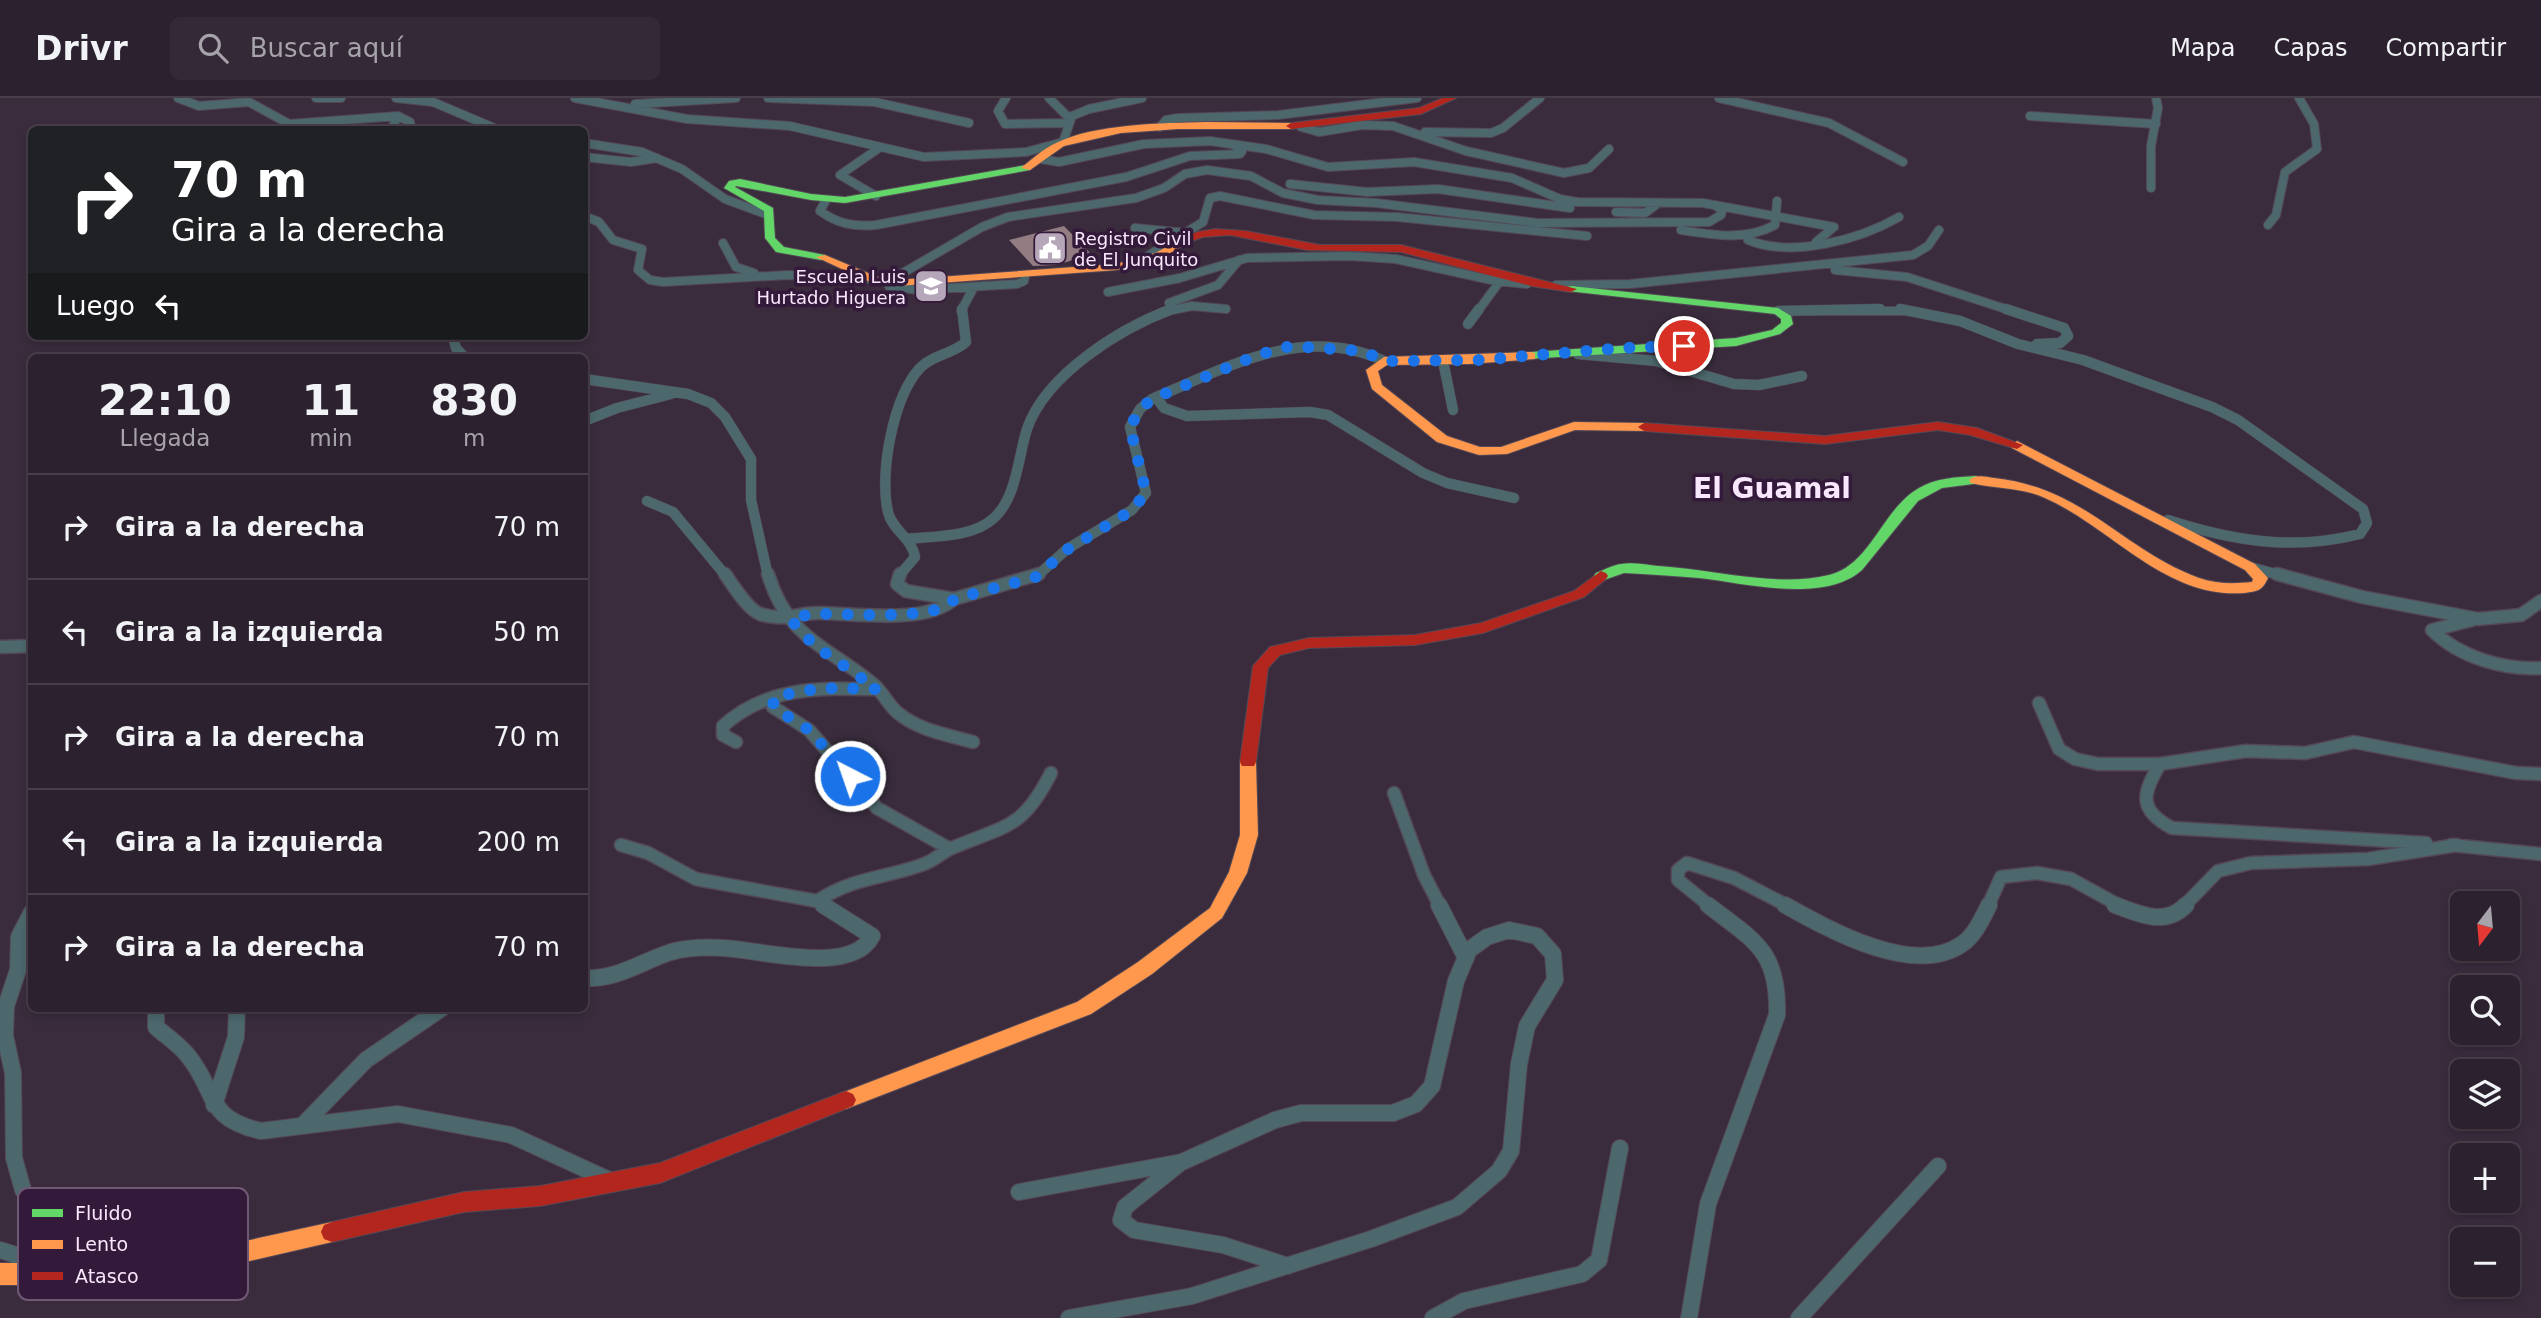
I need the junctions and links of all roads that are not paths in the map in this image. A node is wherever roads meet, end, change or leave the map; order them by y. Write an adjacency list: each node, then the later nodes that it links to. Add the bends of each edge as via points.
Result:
1 (178, 98): 18 (street, via 198,106 249,102 289,124)
2 (316, 98): 3 (street)
3 (341, 98)
4 (396, 98): 25 (street, via 433,102)
5 (575, 98): 17 (street, via 617,106)
6 (736, 98): 17 (street)
7 (768, 98): 21 (street, via 875,102)
8 (1006, 98): 20 (street, via 998,111 1005,124)
9 (1049, 98): 20 (street)
10 (1142, 98): 20 (street, via 1089,108)
11 (1416, 98): 26 (street, via 1278,115 1178,118 1166,120)
12 (1451, 98): 27 (street, via 1421,111)
13 (1540, 98): 28 (street, via 1503,128 1491,132)
14 (1719, 98): 37 (street, via 1829,123)
15 (2156, 98): 22 (street)
16 (2299, 98): 51 (street, via 2314,124 2317,149 2285,172 2276,215)
17 (637, 103): 32 (street, via 687,119 790,126)
18 (398, 116): 23 (street); 24 (street)
19 (2030, 116): 22 (street)
20 (1069, 121): 29 (street)
21 (969, 123)
22 (2156, 124): 39 (street)
23 (393, 126)
24 (411, 126)
25 (490, 126)
26 (1160, 127): 27 (street, via 1207,123); 29 (street)
27 (1301, 127): 28 (street, via 1319,132 1362,125)
28 (1407, 130): 33 (street, via 1466,150 1564,173 1589,168)
29 (1063, 142): 32 (street, via 1026,152 960,157 924,157); 36 (street)
30 (588, 144): 35 (street)
31 (1234, 145): 36 (street, via 1180,141 1073,160); 41 (street, via 1240,154 1190,156 1126,177 876,225 835,222 820,211); 43 (street, via 1328,167 1414,162 1512,178 1560,199 1595,204)
32 (879, 148): 40 (street, via 840,175)
33 (1609, 149)
34 (588, 157): 35 (street, via 631,162)
35 (657, 158): 45 (street, via 725,199)
36 (1041, 159): 40 (street, via 1002,175)
37 (1903, 162)
38 (1290, 184): 43 (street, via 1367,192 1438,189 1592,211 1644,213)
39 (2151, 188)
40 (876, 196): 41 (street)
41 (826, 200): 45 (street, via 746,183 729,185 736,194 769,210)
42 (1777, 201): 46 (street)
43 (1657, 203): 44 (street)
44 (1715, 205): 46 (street); 50 (street, via 1722,211 1717,221)
45 (768, 215): 65 (street, via 770,238 780,250 828,258)
46 (1776, 216): 56 (street, via 1775,225 1767,231); 59 (street, via 1834,227)
47 (1899, 217): 59 (street, via 1868,234)
48 (588, 218): 63 (street, via 599,222 613,240 642,249 638,270 650,280 681,283)
49 (1553, 223): 50 (street); 54 (street); 67 (street, via 1297,197 1251,176 1207,170 1185,174 1136,198 1008,217 982,227)
50 (1650, 223): 56 (street, via 1686,231)
51 (2268, 225)
52 (1135, 228): 55 (street)
53 (1939, 230): 62 (street, via 1928,246 1913,255)
54 (1516, 231): 55 (street, via 1397,217 1314,215 1220,196 1210,198 1203,222); 57 (street)
55 (1186, 233): 61 (street)
56 (1749, 234): 59 (street, via 1752,243 1766,246)
57 (1587, 236)
58 (723, 243): 63 (street, via 736,267)
59 (1816, 243)
60 (1239, 260): 66 (street, via 1382,257); 70 (street); 74 (street, via 1220,287 1146,312 1128,322)
61 (1137, 262): 64 (street); 68 (street, via 1159,256 1198,234 1225,230 1309,247 1414,251)
62 (1793, 269): 68 (street, via 1595,286); 75 (street, via 1907,277 2064,328 2068,336 2060,342)
63 (768, 276): 65 (street)
64 (1025, 276): 67 (street); 69 (street, via 1017,284)
65 (872, 279): 67 (street)
66 (1500, 281): 68 (street); 73 (street)
67 (889, 282): 69 (street, via 889,286 918,290)
68 (1530, 284): 72 (street)
69 (974, 287): 88 (street, via 961,312 967,342 918,369 899,405 888,458 888,514)
70 (1108, 292)
71 (1226, 309): 74 (street, via 1173,309)
72 (1778, 312): 75 (street, via 1898,309 1960,321); 76 (street, via 1787,318 1787,324 1781,332 1765,337)
73 (1468, 324)
74 (1128, 329): 88 (street, via 1077,364 1032,416 1005,503 995,518 980,527)
75 (2018, 345): 87 (street, via 2083,360 2238,420 2363,509 2367,523 2360,534 2342,540 2270,546 2213,536)
76 (1574, 353): 77 (street); 79 (street, via 1656,361 1734,384 1759,385)
77 (1443, 360): 78 (street); 83 (street)
78 (1384, 361): 82 (street, via 1363,351 1291,346); 87 (street, via 1372,370 1376,386 1442,439 1462,448 1502,451 1574,426 1606,424 1825,440 1928,426 2017,444)
79 (1802, 376)
80 (588, 380): 81 (street)
81 (678, 392): 84 (street); 92 (street, via 711,403 751,459 751,500 765,564 774,595)
82 (1156, 397): 85 (street, via 1164,408 1187,416 1328,415 1435,478); 90 (street, via 1140,409 1130,427 1146,493 1132,510 1068,549 1036,577)
83 (1453, 410)
84 (588, 419)
85 (1514, 498)
86 (647, 501): 92 (street, via 673,512 757,613)
87 (2147, 513): 89 (street)
88 (907, 539): 90 (street, via 915,547 915,557 897,584 906,592)
89 (2250, 567): 93 (street, via 2362,597); 124 (street, via 2261,579 2257,587 2237,591 2204,586 2177,577 2134,551 2093,516 2044,492 1955,481 1927,485 1908,500 1863,562 1836,577 1784,583 1623,568 1600,576 1579,594 1483,628 1416,640 1286,646 1261,666 1248,747 1249,835 1238,873 1216,912 1206,920 1084,1008 660,1173)
90 (954, 599): 92 (street, via 944,608 889,616 814,613)
91 (2541, 601): 93 (street, via 2504,620)
92 (790, 619): 97 (street, via 814,645)
93 (2478, 619): 96 (street, via 2432,630 2462,651 2505,667)
94 (28, 646): 95 (street)
95 (0, 647)
96 (2541, 668)
97 (877, 689): 98 (street, via 820,688); 101 (street, via 898,713 928,729)
98 (774, 697): 100 (street, via 752,702 733,714 723,726 723,735); 108 (street, via 773,707 809,730 877,808)
99 (2039, 703): 102 (street, via 2059,749 2075,759 2098,765)
100 (736, 742)
101 (973, 742)
102 (2160, 764): 104 (street, via 2246,751 2305,753 2354,742); 107 (street, via 2147,785 2145,805 2154,820 2172,828)
103 (1051, 773): 108 (street, via 1036,803 1020,819)
104 (2541, 774)
105 (1394, 793): 112 (street, via 1424,875)
106 (621, 845): 110 (street, via 648,853 696,879)
107 (2457, 845): 109 (street); 135 (street, via 2368,859 2251,863 2218,871 2179,912 2153,919 2108,902 2071,879 2037,873 2001,877 1961,946 1935,954 1866,945 1709,867 1687,863 1678,870 1678,880 1764,950 1778,988 1777,1015 1767,1047 1708,1204)
108 (950, 849): 110 (street, via 925,864 842,885)
109 (2541, 854)
110 (817, 901): 113 (street, via 872,936 868,946 856,954 833,957 694,948 671,952 621,976)
111 (28, 920): 115 (street, via 19,937 18,970)
112 (1466, 958): 122 (street, via 1456,981 1432,1086 1416,1104 1393,1113 1301,1113); 130 (street, via 1469,950 1487,937 1509,930 1537,936 1553,954 1555,980 1527,1026 1511,1151 1499,1171 1457,1207)
113 (588, 978)
114 (0, 986): 115 (street)
115 (6, 1006): 125 (street, via 14,1158)
116 (156, 1012): 119 (street, via 156,1027 189,1058)
117 (237, 1012): 119 (street, via 236,1037)
118 (435, 1012): 120 (street, via 394,1035 356,1065)
119 (214, 1105): 120 (street, via 239,1128 261,1131)
120 (302, 1126): 124 (street, via 398,1114 452,1123 511,1135)
121 (1620, 1148): 134 (street, via 1599,1260 1582,1274 1464,1301)
122 (1182, 1162): 126 (street); 130 (street, via 1125,1207 1121,1220 1134,1230 1223,1245)
123 (1938, 1166): 136 (street)
124 (613, 1182): 128 (street, via 540,1196 464,1202)
125 (22, 1188)
126 (1020, 1192)
127 (0, 1250): 129 (street)
128 (248, 1251)
129 (18, 1259)
130 (1288, 1266): 133 (street, via 1192,1296)
131 (18, 1272): 132 (street)
132 (0, 1273)
133 (1069, 1318)
134 (1433, 1318)
135 (1689, 1318)
136 (1799, 1318)

